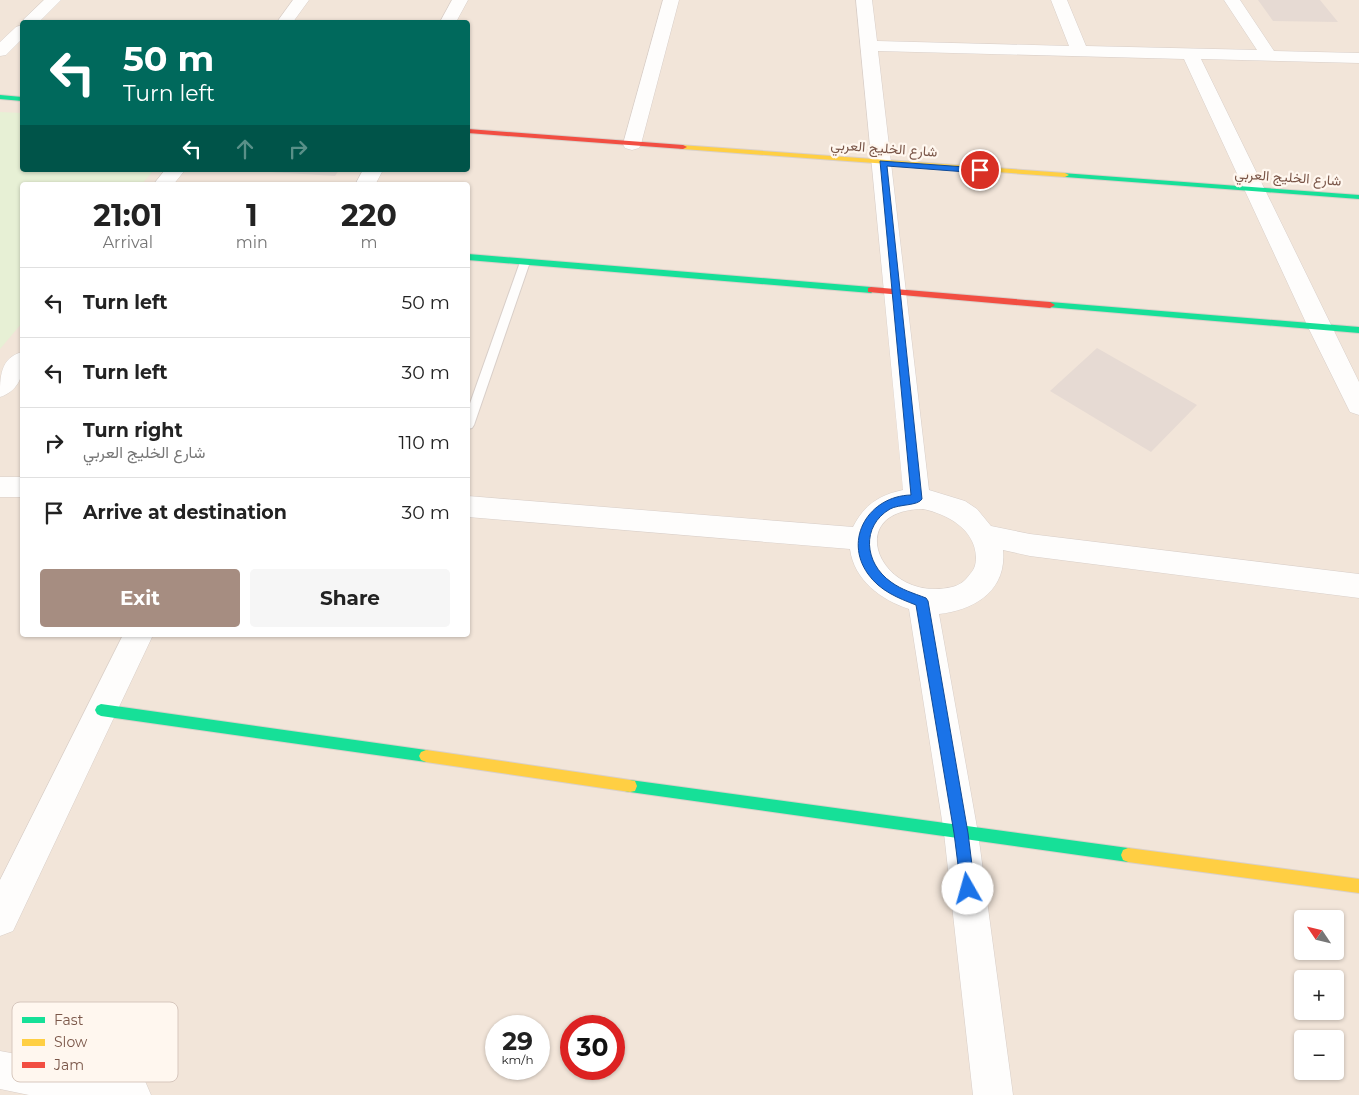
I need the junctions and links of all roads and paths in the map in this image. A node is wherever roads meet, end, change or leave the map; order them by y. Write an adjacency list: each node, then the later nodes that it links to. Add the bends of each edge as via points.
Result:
1 (53, 0): 8 (street)
2 (301, 0): 9 (street)
3 (460, 0): 10 (street)
4 (671, 0): 21 (street)
5 (864, 0): 12 (street)
6 (1059, 0): 14 (street)
7 (1232, 0): 16 (street)
8 (32, 20)
9 (286, 20)
10 (449, 20)
11 (20, 32): 13 (street)
12 (869, 46): 14 (street); 22 (street)
13 (0, 51)
14 (1079, 51): 15 (street)
15 (1190, 54): 16 (street); 25 (street)
16 (1269, 56): 17 (street)
17 (1359, 58)
18 (0, 97): 19 (street)
19 (20, 99)
20 (470, 132): 21 (street, شارع الخليج العربي)
21 (632, 144): 22 (street, شارع الخليج العربي)
22 (882, 163): 25 (street, شارع الخليج العربي); 29 (street)
23 (173, 172): 24 (street)
24 (165, 182)
25 (1253, 190): 26 (street, شارع الخليج العربي); 30 (street)
26 (1359, 197)
27 (470, 258): 28 (street)
28 (525, 262): 29 (street); 35 (lane)
29 (896, 292): 30 (street); 38 (street)
30 (1319, 327): 31 (street); 34 (street)
31 (1359, 330)
32 (20, 363): 33 (street)
33 (0, 388)
34 (1359, 406)
35 (470, 419)
36 (0, 487): 37 (street)
37 (20, 487)
38 (917, 499): 40 (street, via 959,510); 41 (street, via 889,504 876,513 867,525)
39 (470, 507): 41 (street)
40 (984, 536): 42 (street, via 1030,546); 43 (street, via 990,553 988,570 979,585 964,596 944,602)
41 (863, 539): 43 (street, via 864,555 885,584 902,595)
42 (1359, 586)
43 (922, 601): 46 (street)
44 (137, 637): 45 (street)
45 (101, 710): 46 (street); 48 (street)
46 (961, 833): 47 (street); 51 (street)
47 (1359, 886)
48 (0, 918)
49 (63, 1082): 50 (street)
50 (131, 1095)
51 (993, 1095)

